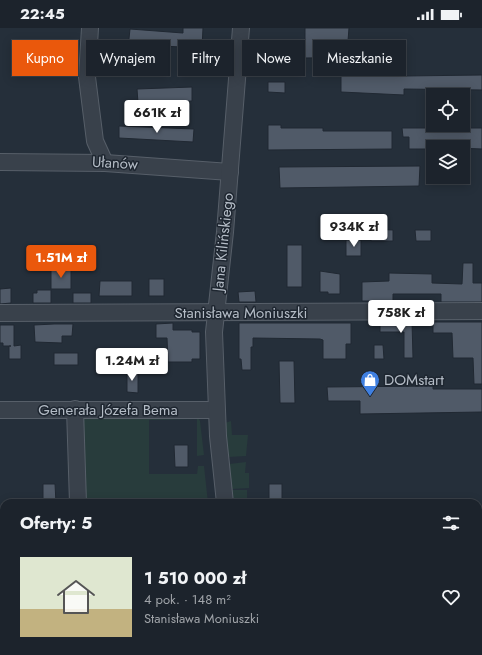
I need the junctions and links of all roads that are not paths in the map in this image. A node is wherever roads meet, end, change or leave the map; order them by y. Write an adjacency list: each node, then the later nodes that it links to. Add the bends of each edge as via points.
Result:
1 (90, 28): 4 (street, via 86,77 95,141)
2 (241, 28): 5 (street, Jana Kilińskiego)
3 (0, 162): 4 (street, Ułanów)
4 (105, 163): 5 (street, Ułanów)
5 (230, 172): 8 (street, Jana Kilińskiego)
6 (482, 311): 8 (street, Stanisława Moniuszki)
7 (0, 313): 8 (street, Stanisława Moniuszki)
8 (215, 313): 11 (street, Jana Kilińskiego)
9 (75, 409): 10 (street, Generała Józefa Bema); 11 (street, Generała Józefa Bema); 12 (street)
10 (0, 410)
11 (216, 410): 13 (street, Jana Kilińskiego)
12 (78, 499)
13 (225, 499)

